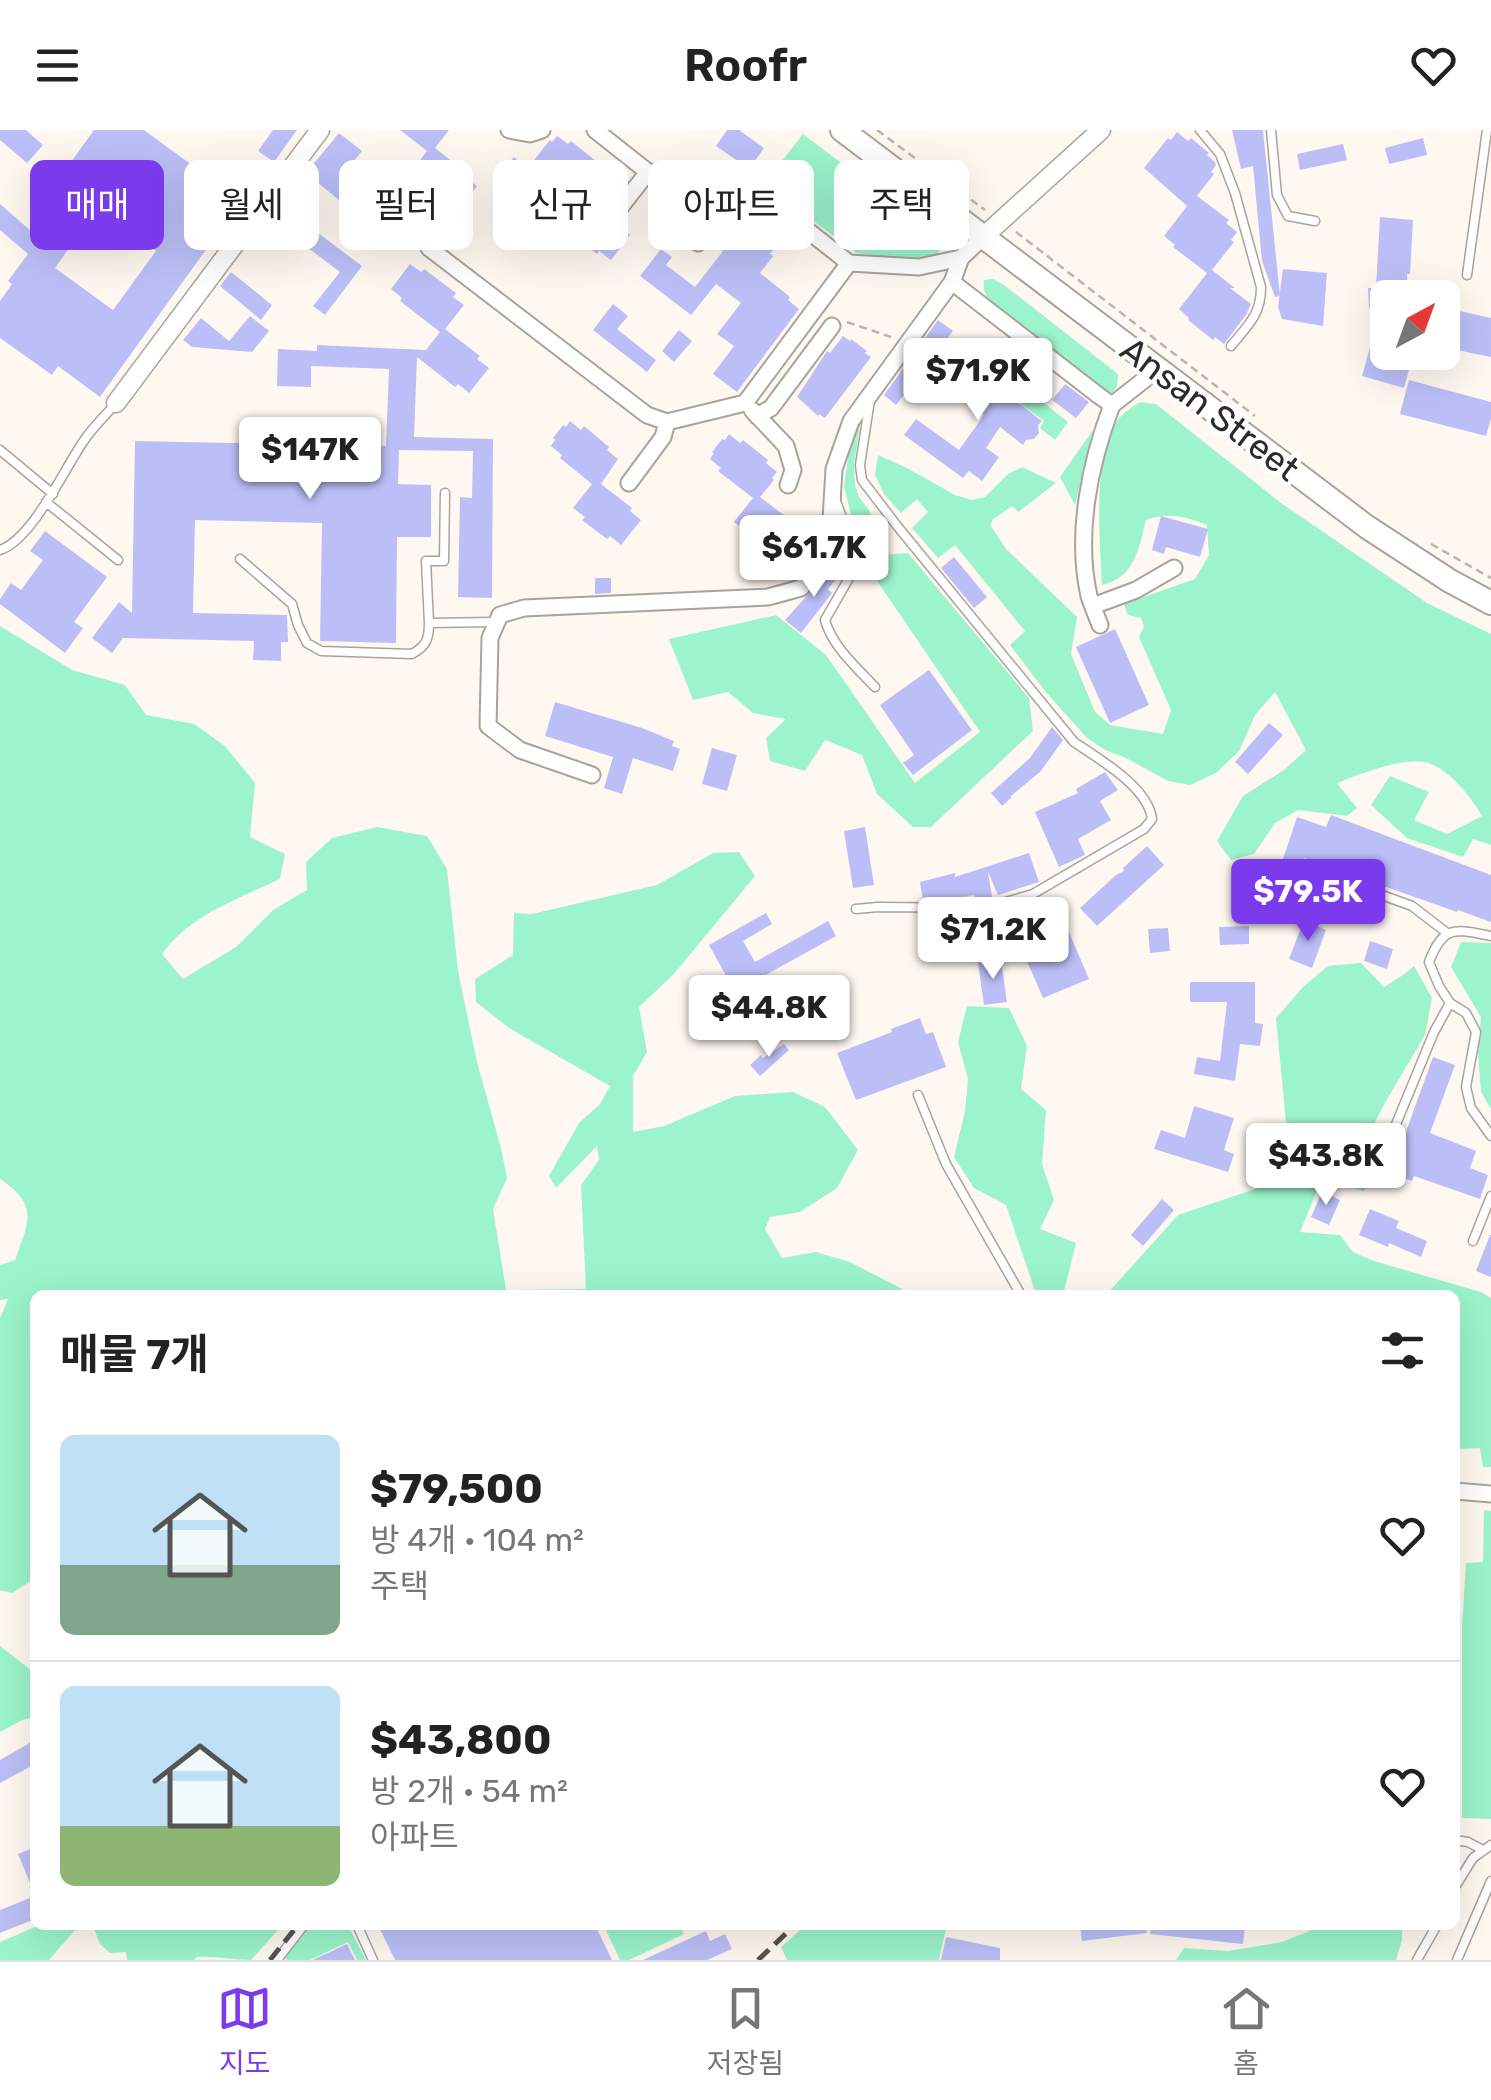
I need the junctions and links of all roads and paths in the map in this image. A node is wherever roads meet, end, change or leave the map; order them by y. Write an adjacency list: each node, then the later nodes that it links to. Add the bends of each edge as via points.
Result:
1 (320, 130): 27 (street)
2 (509, 130): 3 (street)
3 (542, 130)
4 (595, 130): 11 (street)
5 (842, 130): 16 (main road, Ansan Street)
6 (878, 130): 13 (path)
7 (1101, 130): 13 (street)
8 (1200, 130): 24 (lane, via 1220,154 1260,286 1257,315)
9 (1271, 130): 14 (lane, via 1282,206 1288,216)
10 (1487, 130): 20 (lane)
11 (648, 172): 12 (street)
12 (628, 198)
13 (1001, 220): 16 (street); 30 (path)
14 (1316, 220)
15 (814, 235): 19 (street)
16 (983, 237): 18 (street); 25 (main road, Ansan Street)
17 (432, 250): 31 (street, via 646,416)
18 (961, 258): 19 (street, via 919,267); 21 (street)
19 (849, 262): 29 (street)
20 (1466, 275)
21 (952, 282): 23 (street); 28 (street)
22 (832, 326): 23 (path, via 850,323); 29 (street, via 771,408)
23 (908, 345): 26 (street)
24 (1231, 346)
25 (1158, 369): 28 (street); 45 (main road, Ansan Street, via 1366,527)
26 (870, 395): 35 (street, via 852,420); 53 (lane, via 862,480 1074,742 1133,786 1152,819 1033,894 985,908)
27 (116, 403): 37 (lane)
28 (1112, 405): 46 (street, via 1091,470 1084,550)
29 (751, 410): 31 (street); 34 (street, via 786,446 793,470)
30 (1254, 416)
31 (667, 422): 33 (street, via 664,437)
32 (0, 450): 37 (lane)
33 (629, 484)
34 (788, 485)
35 (832, 492): 47 (street, via 829,554 801,588 768,597 524,608 500,614); 50 (lane, via 853,571 825,620 840,649)
36 (445, 493): 48 (lane, via 444,561 426,561)
37 (53, 494): 38 (lane)
38 (46, 502): 40 (lane, via 19,538); 42 (lane)
39 (1420, 537): 44 (path)
40 (0, 550)
41 (240, 559): 48 (lane, via 292,604 307,643 322,652 412,654 429,638)
42 (118, 560)
43 (1174, 568): 46 (street)
44 (1491, 578)
45 (1491, 602)
46 (1093, 606): 49 (street)
47 (495, 622): 48 (lane); 51 (street, via 488,726 520,750)
48 (429, 623)
49 (1100, 625)
50 (875, 688)
51 (592, 775)
52 (1313, 870): 54 (lane, via 1412,906)
53 (856, 910)
54 (1446, 933): 55 (lane); 56 (lane, via 1429,962)
55 (1491, 936)
56 (1450, 1003): 58 (lane); 59 (lane, via 1476,1032 1466,1087 1471,1108)
57 (918, 1095): 62 (lane, via 946,1164)
58 (1392, 1134)
59 (1491, 1136)
60 (1491, 1196): 61 (lane)
61 (1473, 1241)
62 (1018, 1290)
63 (1460, 1491): 64 (street)
64 (1491, 1494)
65 (1460, 1841): 66 (lane)
66 (1487, 1848): 67 (lane)
67 (1460, 1880)
68 (1491, 1881): 75 (lane)
69 (300, 1930): 72 (lane)
70 (359, 1930): 73 (lane)
71 (1434, 1930): 74 (lane)
72 (280, 1958)
73 (373, 1960)
74 (1418, 1960)
75 (1457, 1960)

